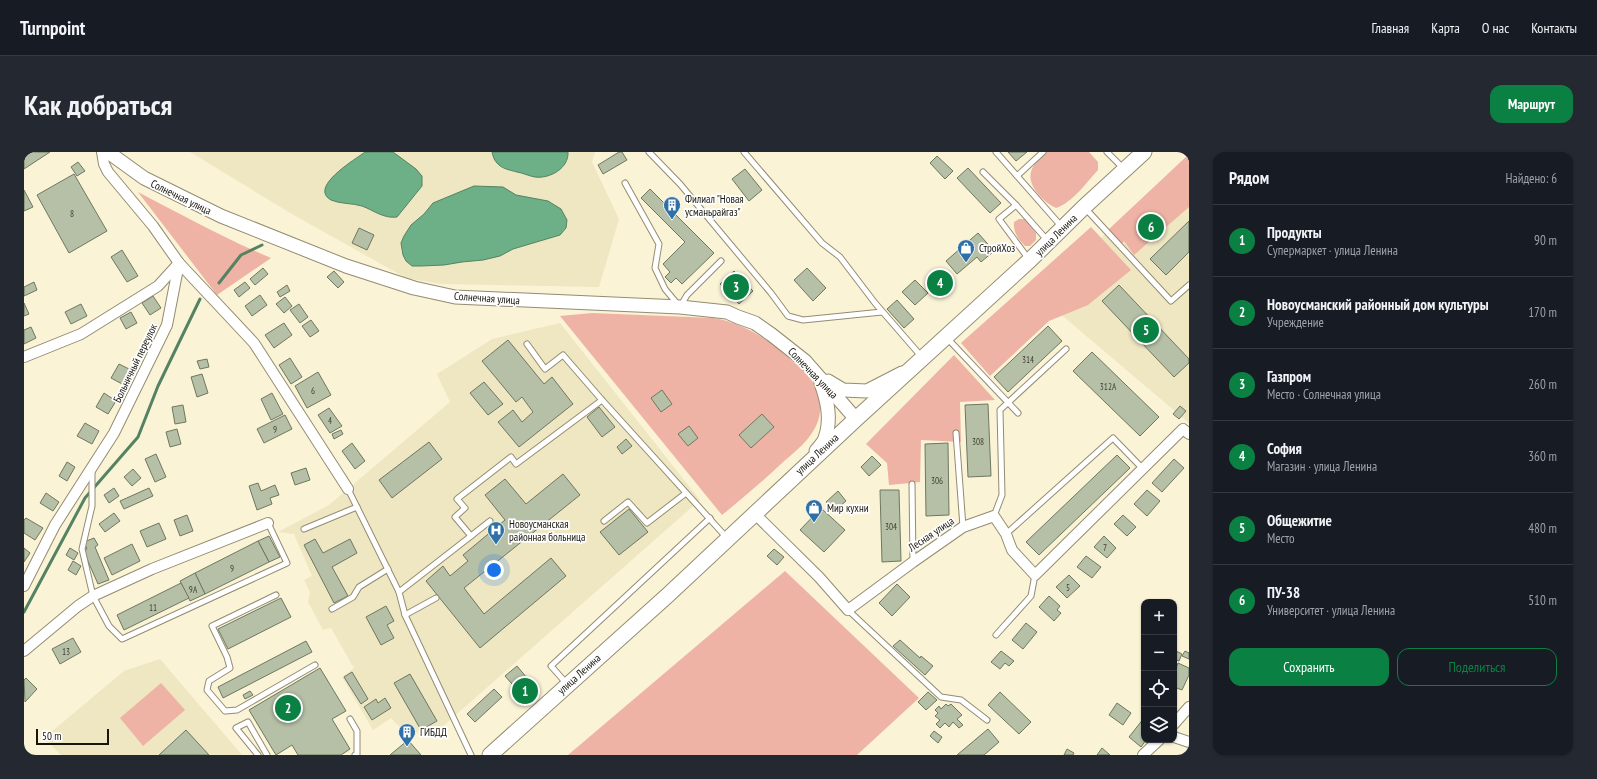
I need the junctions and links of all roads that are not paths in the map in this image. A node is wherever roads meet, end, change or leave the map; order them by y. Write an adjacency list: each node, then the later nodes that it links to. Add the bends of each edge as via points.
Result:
1 (102, 152): 19 (street, via 108,172 153,226)
2 (108, 152): 21 (street, Солнечная улица, via 144,178 220,216 346,266 414,288 455,297)
3 (649, 152): 22 (lane, via 680,184 788,316 803,320)
4 (744, 152): 22 (lane, via 822,243 840,257)
5 (996, 152): 11 (lane)
6 (1043, 152): 11 (lane)
7 (1107, 152): 9 (lane)
8 (1144, 152): 9 (main road, улица Ленина)
9 (1125, 170): 14 (main road, улица Ленина)
10 (983, 172): 13 (lane)
11 (1017, 176): 15 (lane)
12 (625, 183): 21 (lane, via 659,244 655,268 665,289)
13 (1016, 205): 16 (lane); 17 (lane, via 999,219)
14 (1084, 207): 15 (main road, улица Ленина); 20 (lane, via 1171,301)
15 (1063, 228): 16 (main road, улица Ленина)
16 (1049, 242): 17 (main road, улица Ленина)
17 (1030, 260): 23 (main road, улица Ленина)
18 (721, 261): 21 (lane, via 688,295)
19 (179, 263): 26 (street, via 158,286 81,334); 37 (street, Больничный переулок, via 167,325 114,433); 40 (street, via 254,342)
20 (1189, 285)
21 (680, 307): 29 (street, Солнечная улица, via 727,312 755,323 786,345)
22 (882, 312): 27 (lane)
23 (945, 336): 27 (main road, улица Ленина); 31 (lane)
24 (527, 344): 30 (lane, via 545,368 564,355)
25 (1066, 349): 31 (lane)
26 (24, 357)
27 (922, 358): 28 (main road, улица Ленина)
28 (907, 371): 29 (street, via 867,391 842,390); 33 (main road, улица Ленина)
29 (818, 375): 33 (street, Солнечная улица); 36 (street, via 827,401 829,417 825,438)
30 (602, 400): 41 (lane); 52 (lane, via 516,464 511,457 457,500 465,508 455,517)
31 (1008, 402): 32 (lane); 44 (lane, via 1000,410 1002,495)
32 (1018, 413)
33 (856, 418): 36 (main road, улица Ленина)
34 (1186, 432): 38 (street)
35 (956, 433): 49 (lane)
36 (805, 465): 43 (main road, улица Ленина)
37 (92, 468): 57 (street, Больничный переулок, via 55,525); 59 (lane, via 92,506 82,549)
38 (1143, 469): 51 (lane, via 1113,438); 56 (street)
39 (912, 484): 54 (lane)
40 (348, 489): 42 (lane)
41 (686, 493): 45 (lane); 47 (lane, via 647,523 628,502)
42 (357, 507): 50 (lane); 55 (lane)
43 (754, 513): 53 (main road, улица Ленина); 63 (street, via 819,577)
44 (994, 516): 49 (street, Лесная улица); 51 (street)
45 (710, 518): 53 (lane); 68 (lane, via 551,666)
46 (490, 521): 52 (lane)
47 (604, 521)
48 (268, 523): 59 (street, via 152,569); 59 (lane, via 287,563 122,639 109,626)
49 (963, 527): 54 (street, Лесная улица)
50 (304, 529)
51 (1006, 534): 56 (street, via 1012,550)
52 (471, 536): 58 (lane)
53 (727, 538): 68 (main road, улица Ленина, via 668,595)
54 (913, 562): 63 (street, Лесная улица)
55 (388, 569): 58 (lane); 62 (lane, via 359,587 353,597)
56 (1035, 575): 65 (lane, via 1031,596)
57 (24, 586)
58 (399, 592): 64 (lane)
59 (93, 596): 66 (street)
60 (276, 596): 67 (lane, via 212,626 230,668 209,681 207,690 225,711 237,710)
61 (436, 598): 64 (lane)
62 (332, 609)
63 (848, 610): 71 (lane, via 941,697 961,700)
64 (406, 615): 79 (lane)
65 (996, 635)
66 (24, 651)
67 (315, 665)
68 (568, 684): 80 (main road, улица Ленина)
69 (1189, 707): 72 (street)
70 (350, 719): 78 (lane, via 357,732)
71 (987, 720)
72 (1177, 721)
73 (1177, 738): 74 (street)
74 (1189, 742)
75 (1156, 743): 81 (street)
76 (258, 755): 77 (lane, via 236,728 248,722)
77 (267, 755)
78 (355, 755)
79 (471, 755)
80 (490, 755)
81 (1143, 755)

